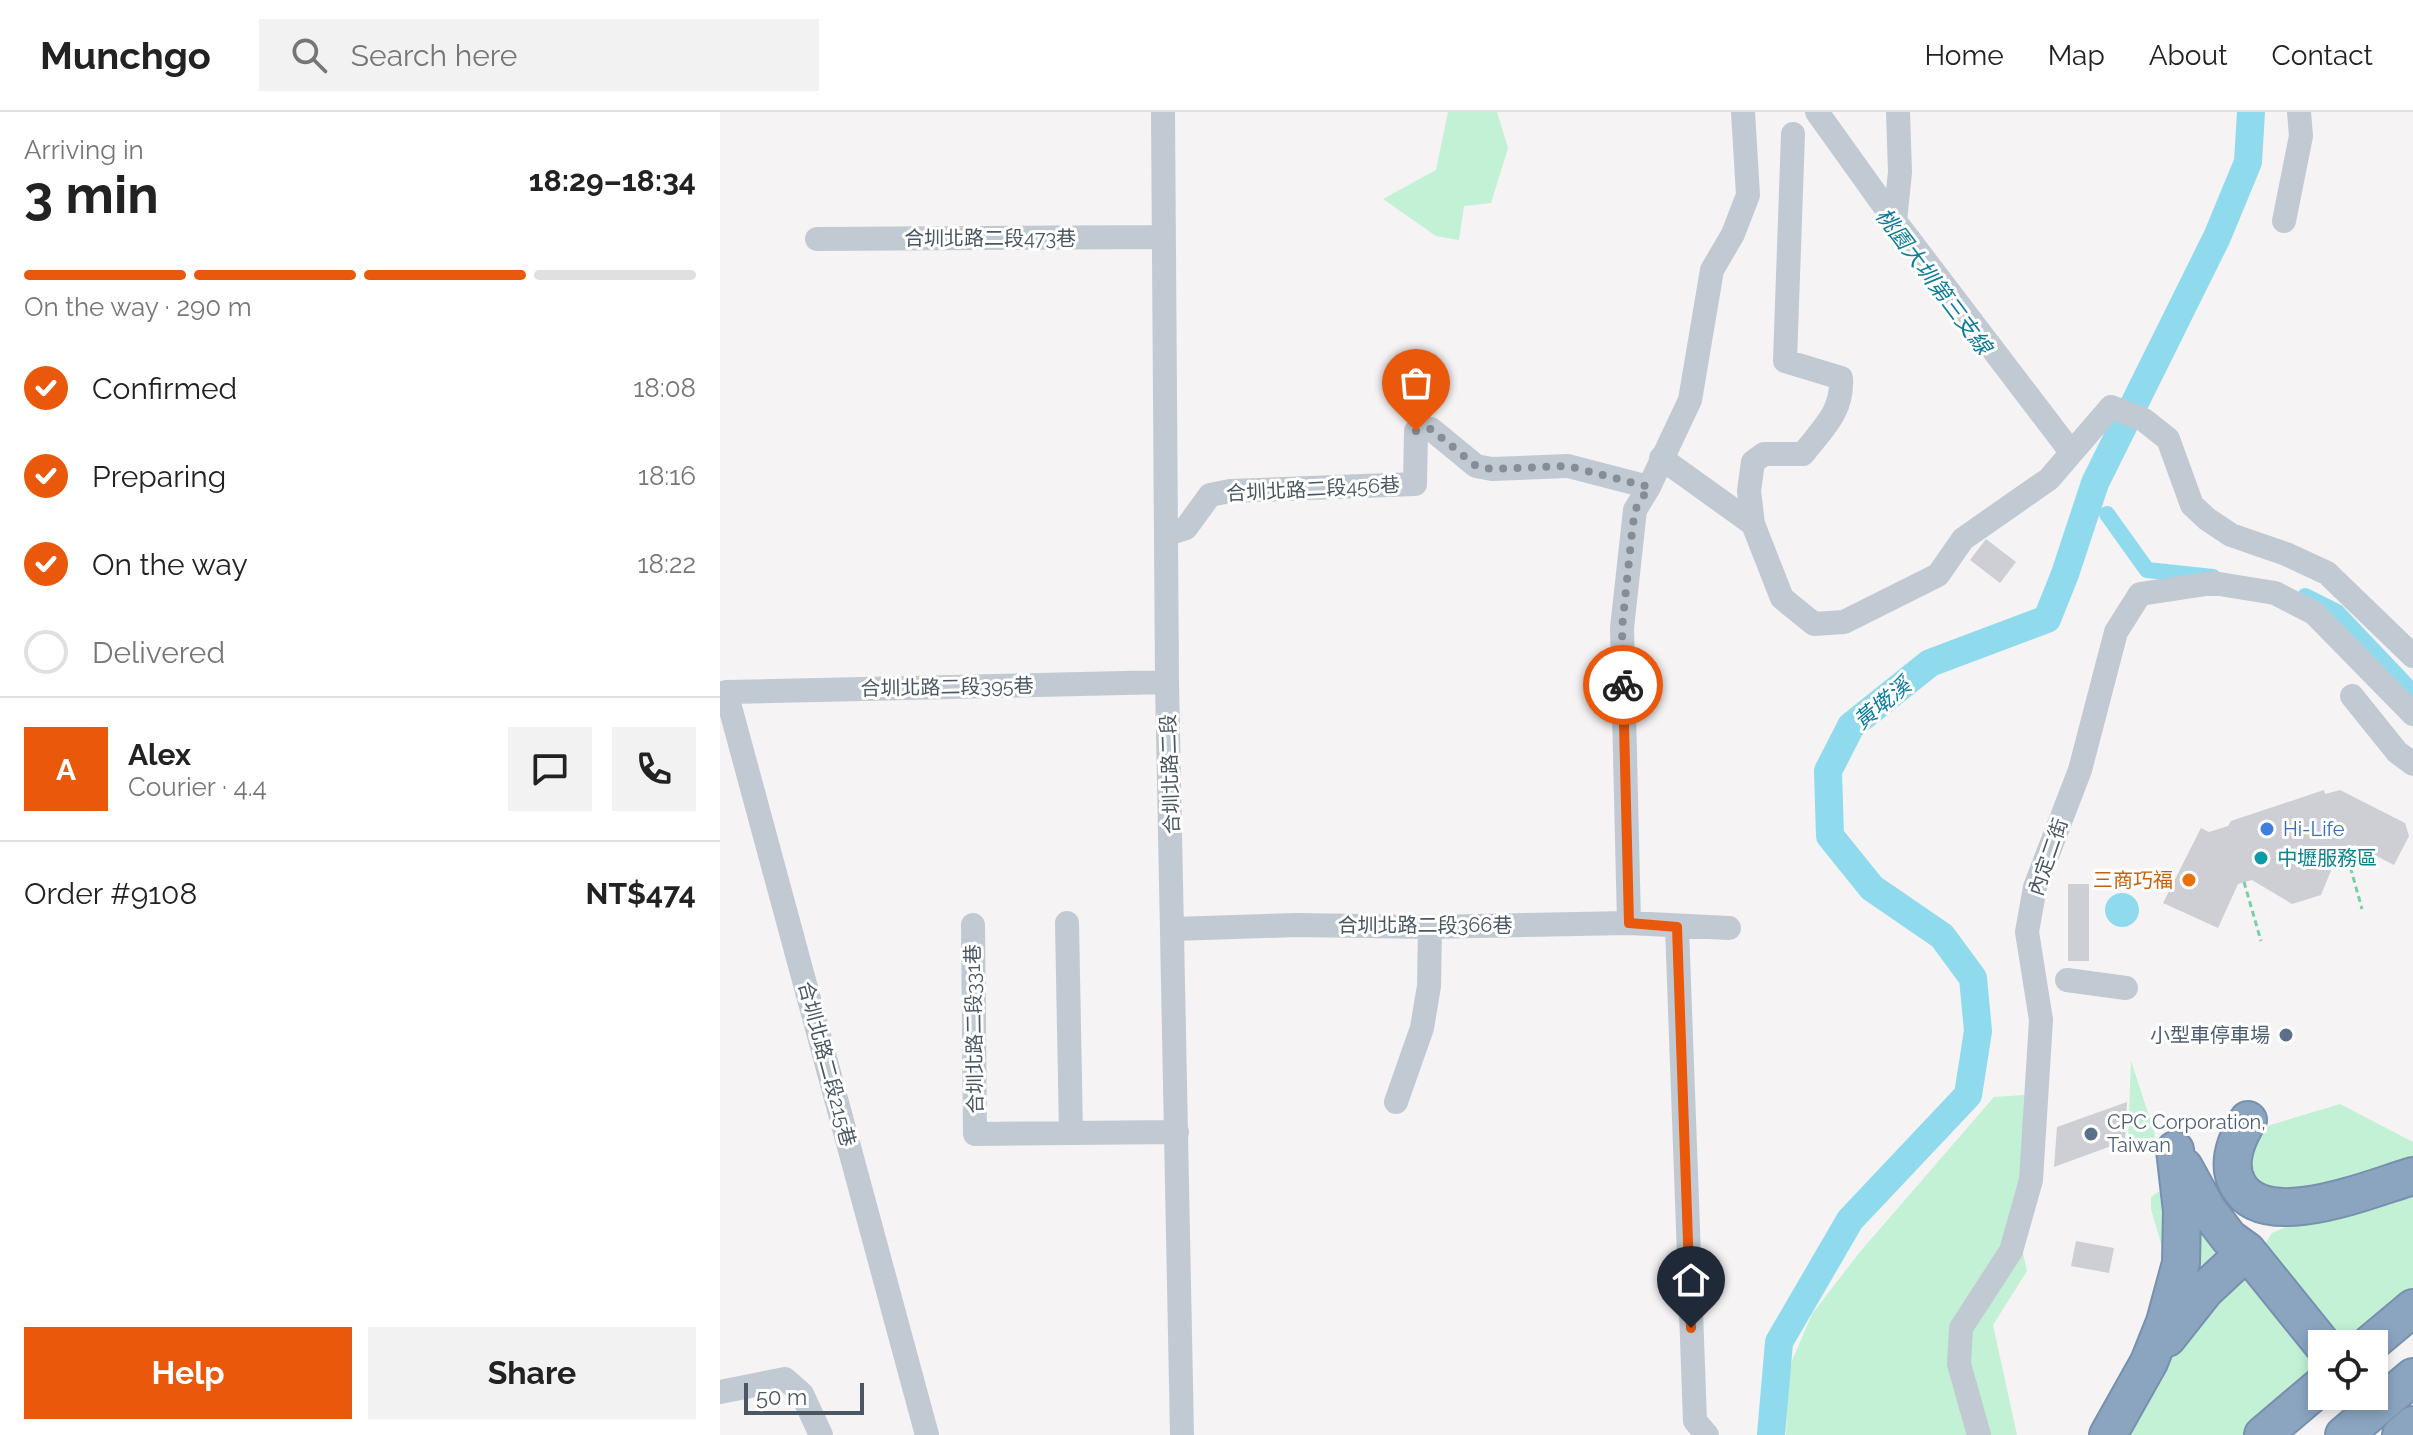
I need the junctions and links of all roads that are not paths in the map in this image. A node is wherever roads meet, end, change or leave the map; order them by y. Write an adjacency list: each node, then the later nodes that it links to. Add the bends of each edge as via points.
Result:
1 (1163, 112): 9 (street, 合圳北路二段)
2 (1743, 112): 12 (street, via 1748,195 1712,270 1690,400)
3 (1817, 112): 7 (street)
4 (1898, 112): 7 (street)
5 (2299, 112): 8 (street, via 2301,136)
6 (1793, 134): 14 (street, via 1785,361 1841,378 1842,395 1803,454 1764,454 1753,462)
7 (1895, 221): 11 (street)
8 (2284, 221)
9 (1162, 237): 10 (street, 合圳北路二段473巷); 15 (street, 合圳北路二段)
10 (817, 239)
11 (2071, 452): 14 (street, via 2049,479 1963,539 1938,575 1844,622 1814,624 1782,598); 16 (street, via 2111,407 2144,420 2168,439 2192,505 2207,519 2231,535 2327,573)
12 (1661, 458): 13 (street); 14 (street)
13 (1649, 487): 15 (street, 合圳北路二段456巷, via 1568,466 1476,466 1431,429 1416,431 1415,484 1210,495 1186,528); 23 (street, via 1635,510 1622,628)
14 (1753, 524)
15 (1167, 534): 17 (street, 合圳北路二段)
16 (2413, 656)
17 (1167, 682): 19 (street, 合圳北路二段395巷); 28 (street, 合圳北路二段)
18 (2352, 696): 21 (street)
19 (723, 697): 45 (street, 合圳北路二段215巷)
20 (2413, 714): 48 (street, 內定二街, via 2314,613 2275,593 2213,583 2140,594 2116,632 2080,770 2035,887 2027,932 2041,1020 2031,1180 2011,1251 1961,1328 1959,1364)
21 (2413, 764)
22 (1067, 923): 33 (street)
23 (1629, 923): 25 (street, 合圳北路二段366巷); 26 (street, 合圳北路二段366巷)
24 (973, 925): 33 (street, 合圳北路二段331巷, via 975,1134)
25 (1430, 927): 28 (street, 合圳北路二段366巷); 31 (street, via 1422,1028)
26 (1677, 927): 27 (street, 合圳北路二段366巷); 47 (street, via 1695,1421)
27 (1729, 928)
28 (1174, 929): 32 (street, 合圳北路二段)
29 (2067, 980): 30 (street)
30 (2126, 988)
31 (1396, 1102)
32 (1177, 1132): 33 (street, 合圳北路二段331巷); 46 (street, 合圳北路二段)
33 (1071, 1133)
34 (2413, 1176): 35 (highway, via 2306,1207 2263,1205 2235,1179 2235,1147 2248,1120 2228,1140 2220,1159 2225,1191)
35 (2247, 1251): 37 (highway); 39 (highway, via 2205,1290); 39 (highway, via 2229,1238 2207,1209 2175,1150 2181,1263)
36 (2413, 1308): 38 (highway)
37 (2311, 1330)
38 (2387, 1330)
39 (2149, 1362): 49 (highway)
40 (2413, 1377): 51 (highway)
41 (720, 1392): 44 (street, via 785,1379 802,1394)
42 (2308, 1397): 50 (highway)
43 (2413, 1425): 52 (highway)
44 (821, 1435)
45 (927, 1435)
46 (1182, 1435)
47 (1707, 1435)
48 (1979, 1435)
49 (2108, 1435)
50 (2263, 1435)
51 (2344, 1435)
52 (2401, 1435)

